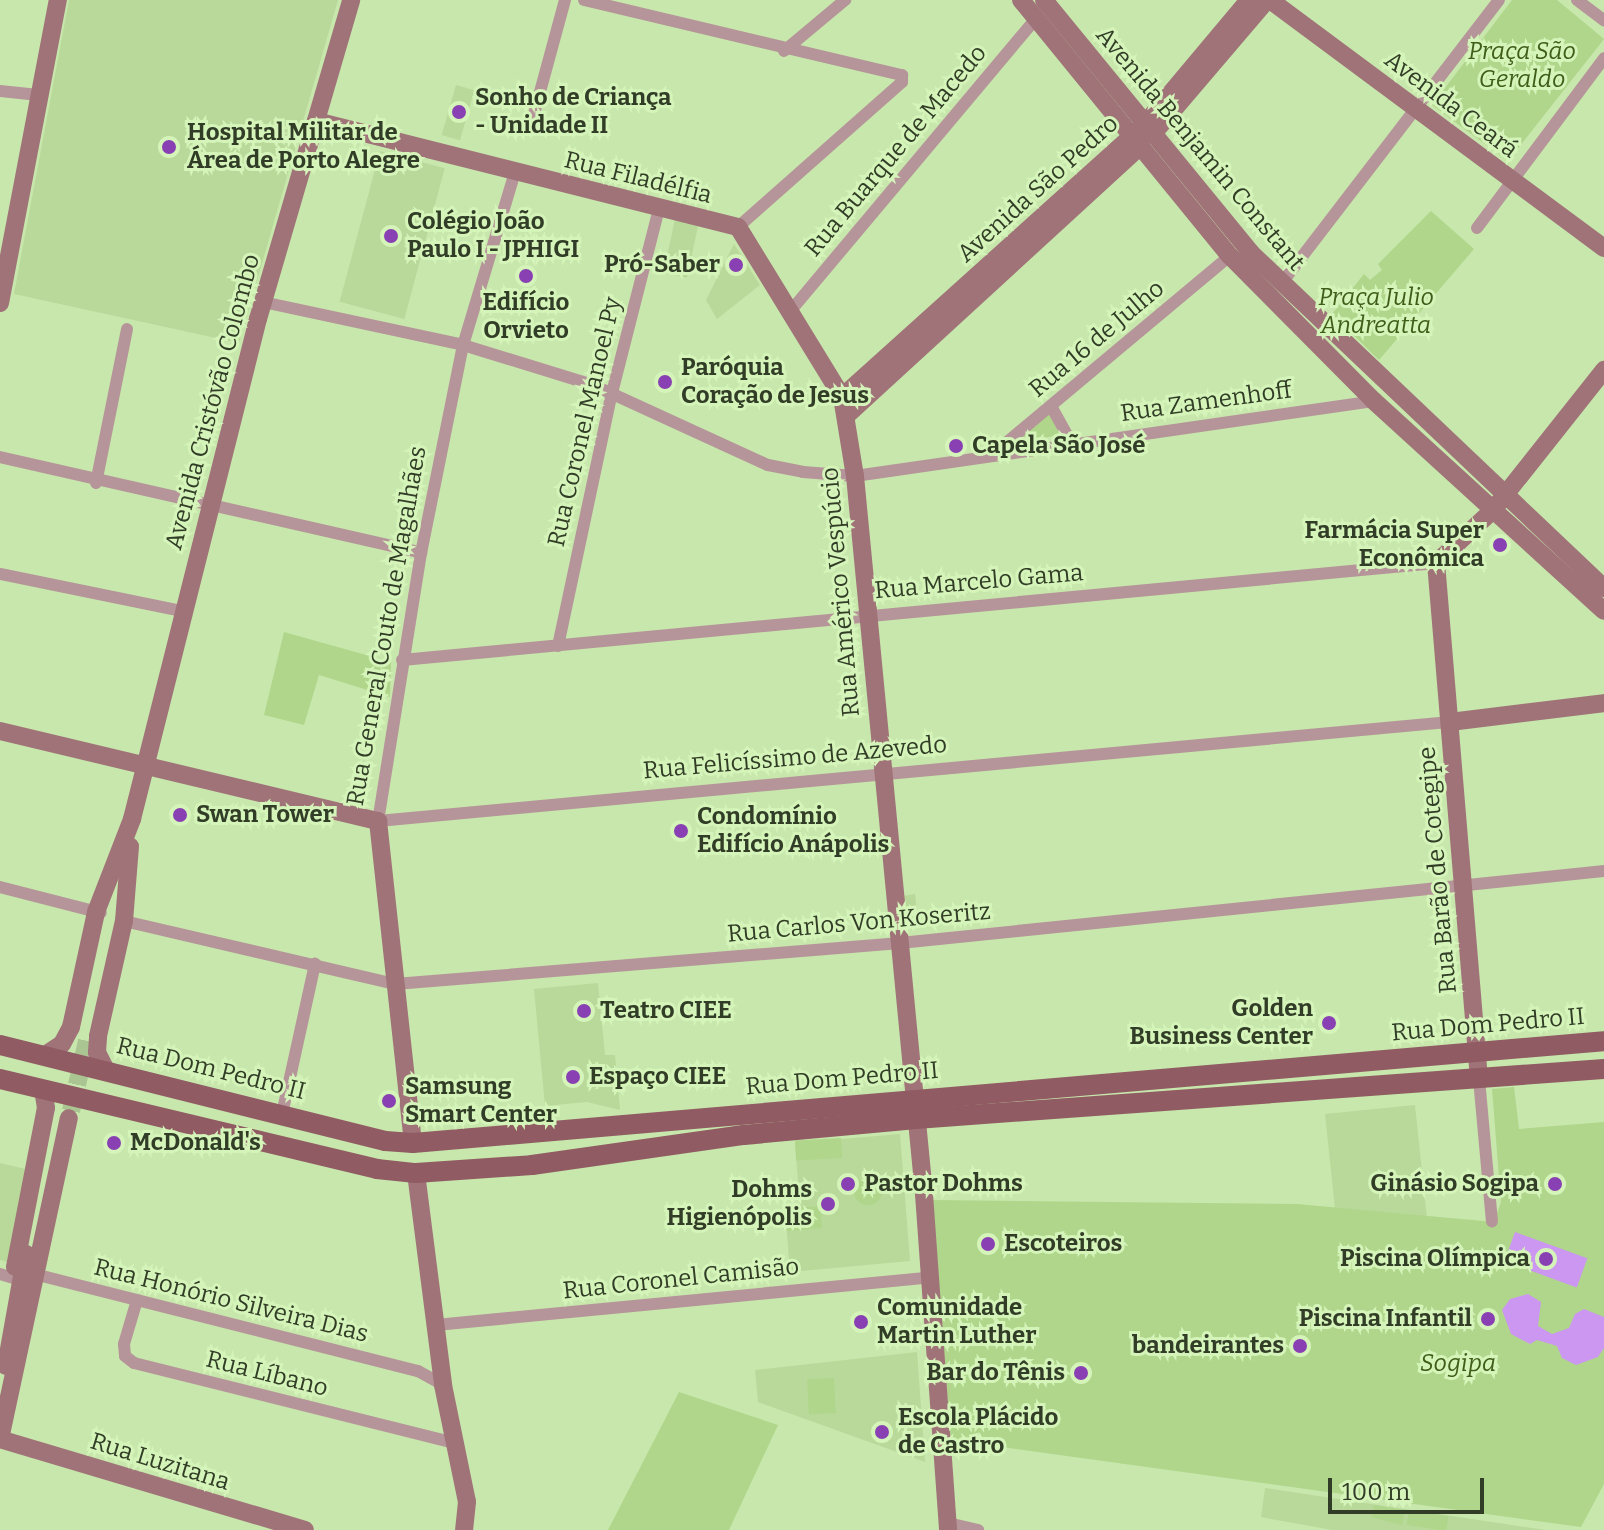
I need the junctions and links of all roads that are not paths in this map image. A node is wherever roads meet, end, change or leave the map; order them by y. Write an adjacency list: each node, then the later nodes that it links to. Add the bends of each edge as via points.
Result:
1 (58, 0): 16 (street)
2 (351, 0): 19 (street, Avenida Cristóvão Colombo)
3 (565, 0): 18 (street)
4 (584, 0): 13 (street)
5 (845, 0): 13 (street)
6 (1021, 0): 11 (street, Avenida Benjamin Constant)
7 (1249, 0): 20 (street, Avenida São Pedro)
8 (1268, 0): 17 (street, Avenida Ceará); 20 (street, Avenida São Pedro)
9 (1499, 0): 17 (street)
10 (1577, 0): 12 (street)
11 (1044, 5): 20 (street, Avenida Benjamin Constant); 32 (street, Rua Buarque de Macedo)
12 (1604, 20)
13 (784, 51): 24 (street, via 902,75 902,82)
14 (1604, 58): 22 (street)
15 (0, 91): 16 (street)
16 (39, 95): 28 (street)
17 (1416, 108): 22 (street, Avenida Ceará); 29 (street)
18 (534, 114)
19 (316, 121): 21 (street, Rua Filadélfia); 30 (street, Avenida Cristóvão Colombo)
20 (1142, 136): 27 (street, Avenida Benjamin Constant); 29 (street, Avenida Benjamin Constant); 38 (street, Avenida São Pedro)
21 (515, 172): 23 (street, Rua Filadélfia); 34 (street, Rua General Couto de Magalhães)
22 (1512, 180): 25 (street); 26 (street, Avenida Ceará)
23 (659, 209): 24 (street, Rua Filadélfia); 36 (street, Rua Coronel Manoel Py)
24 (738, 227): 32 (street, Rua Filadélfia)
25 (1477, 228)
26 (1604, 248)
27 (1230, 256): 37 (street, Avenida Benjamin Constant); 39 (street, Rua 16 de Julho)
28 (4, 264): 31 (street)
29 (1281, 284): 45 (street, Avenida Benjamin Constant)
30 (263, 302): 34 (street, Rua Zamenhoff); 46 (street, Avenida Cristóvão Colombo)
31 (0, 303)
32 (788, 314): 38 (street, Rua Filadélfia)
33 (127, 329): 44 (street)
34 (463, 345): 36 (street, Rua Zamenhoff); 47 (street, Rua General Couto de Magalhães)
35 (1604, 370): 45 (street)
36 (612, 393): 43 (street, Rua Zamenhoff, via 768,465); 54 (street, Rua Coronel Manoel Py)
37 (1374, 401): 40 (street, Rua Zamenhoff); 45 (street, Avenida Benjamin Constant)
38 (845, 405): 43 (street, Rua Américo Vespúcio)
39 (1051, 406): 40 (street); 41 (street, Rua 16 de Julho)
40 (1071, 442): 41 (street, Rua Zamenhoff)
41 (992, 456): 43 (street, Rua Zamenhoff)
42 (0, 457): 44 (street)
43 (855, 476): 53 (street, Rua Américo Vespúcio)
44 (96, 483): 46 (street)
45 (1498, 504): 48 (street); 50 (street, Avenida Benjamin Constant); 52 (street, Avenida Benjamin Constant)
46 (209, 509): 47 (street); 51 (street, Avenida Cristóvão Colombo)
47 (421, 553): 55 (street, Rua General Couto de Magalhães)
48 (1436, 563): 53 (street, Rua Marcelo Gama); 57 (street, Rua Barão de Cotegipe)
49 (0, 574): 51 (street)
50 (1604, 588)
51 (182, 611): 59 (street, Avenida Cristóvão Colombo)
52 (1604, 611)
53 (866, 617): 54 (street, Rua Marcelo Gama); 60 (street, Rua Américo Vespúcio)
54 (558, 646): 55 (street, Rua Marcelo Gama)
55 (402, 660): 61 (street, Rua General Couto de Magalhães)
56 (1604, 703): 57 (street, Rua Felicíssimo de Azevedo)
57 (1450, 722): 60 (street, Rua Felicíssimo de Azevedo); 64 (street, Rua Barão de Cotegipe)
58 (0, 731): 59 (street, Rua Felicíssimo de Azevedo)
59 (145, 765): 61 (street, Rua Felicíssimo de Azevedo); 62 (street, Avenida Cristóvão Colombo)
60 (884, 773): 61 (street, Rua Felicíssimo de Azevedo); 68 (street, Rua Américo Vespúcio)
61 (378, 821): 70 (street, Rua General Couto de Magalhães)
62 (122, 867): 66 (street); 66 (street, via 82,1039); 67 (street, Avenida Cristóvão Colombo)
63 (1604, 871): 64 (street, Rua Carlos Von Koseritz)
64 (1463, 886): 68 (street, Rua Carlos Von Koseritz); 73 (street, Rua Barão de Cotegipe)
65 (0, 887): 66 (street)
66 (100, 913): 74 (street, via 71,1027 62,1044)
67 (124, 921): 69 (street, Rua Carlos Von Koseritz); 76 (street, Avenida Cristóvão Colombo, via 98,1036 97,1052)
68 (900, 943): 70 (street, Rua Carlos Von Koseritz); 81 (street, Rua Américo Vespúcio)
69 (315, 964): 70 (street, Rua Carlos Von Koseritz); 82 (street)
70 (395, 984): 84 (street, Rua General Couto de Magalhães)
71 (1604, 1041): 73 (main road, Rua Dom Pedro II)
72 (0, 1045): 74 (main road, Rua Dom Pedro II)
73 (1477, 1051): 78 (street, Rua Barão de Cotegipe); 81 (main road, Rua Dom Pedro II)
74 (45, 1055): 76 (main road, Rua Dom Pedro II)
75 (1604, 1069): 78 (main road, Rua Dom Pedro II)
76 (106, 1070): 82 (main road, Rua Dom Pedro II)
77 (0, 1079): 79 (main road, Rua Dom Pedro II)
78 (1479, 1079): 81 (main road, Rua Dom Pedro II); 86 (street, Rua Barão de Cotegipe)
79 (43, 1090): 80 (main road, Rua Dom Pedro II); 87 (street, via 46,1108)
80 (98, 1102): 85 (main road, Rua Dom Pedro II, via 377,1169); 87 (street, via 81,1118)
81 (915, 1109): 84 (main road, Rua Dom Pedro II); 85 (main road, Rua Dom Pedro II, via 532,1165); 88 (street, Rua Américo Vespúcio)
82 (282, 1114): 84 (main road, Rua Dom Pedro II)
83 (64, 1116): 87 (street)
84 (413, 1143)
85 (416, 1173): 90 (street)
86 (1492, 1221)
87 (22, 1277): 89 (street, Rua Honório Silveira Dias); 94 (street); 95 (street, via 18,1366)
88 (931, 1277): 90 (street, Rua Coronel Camisão); 97 (street, Rua Américo Vespúcio)
89 (137, 1300): 92 (street, Rua Honório Silveira Dias); 96 (street, Rua Líbano, via 124,1344 125,1356 134,1363)
90 (436, 1325): 91 (street)
91 (439, 1355): 92 (street); 93 (street)
92 (418, 1371): 93 (street, Rua Honório Silveira Dias)
93 (443, 1385): 96 (street)
94 (0, 1409)
95 (0, 1439): 98 (street, Rua Luzitana)
96 (455, 1443): 99 (street, via 467,1502)
97 (948, 1527): 100 (street)
98 (305, 1530)
99 (464, 1530)
100 (978, 1530)

